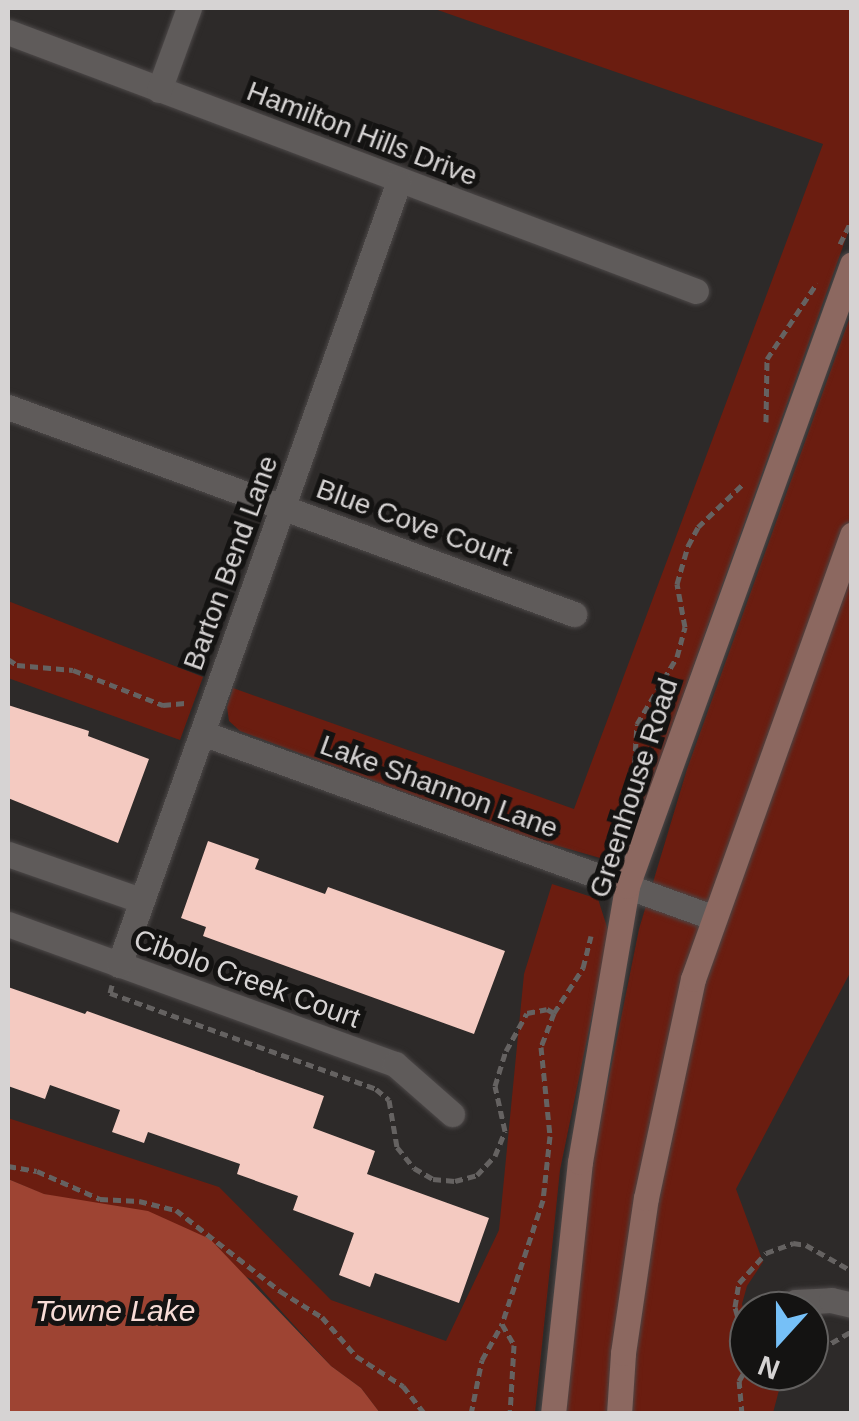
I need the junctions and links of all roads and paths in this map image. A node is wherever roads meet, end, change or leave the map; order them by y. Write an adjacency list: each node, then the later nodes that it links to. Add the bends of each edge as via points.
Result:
1 (189, 8): 3 (street)
2 (8, 32): 3 (street, Hamilton Hills Drive)
3 (159, 90): 4 (street, Hamilton Hills Drive)
4 (399, 181): 8 (street, Hamilton Hills Drive); 12 (street, Barton Bend Lane)
5 (852, 219): 6 (path)
6 (844, 258): 20 (main road, Greenhouse Road)
7 (818, 282): 10 (path, via 766,359)
8 (696, 291)
9 (8, 408): 12 (street, Blue Cove Court)
10 (764, 434)
11 (753, 468): 18 (path, via 688,546 678,584 685,627 677,657 637,724)
12 (283, 508): 14 (street, Blue Cove Court); 17 (street, Barton Bend Lane)
13 (852, 535): 22 (main road)
14 (574, 614)
15 (8, 658): 16 (path, via 73,670 162,705)
16 (186, 702)
17 (202, 734): 20 (street, Lake Shannon Lane); 21 (street, Barton Bend Lane)
18 (632, 801)
19 (8, 854): 21 (street, Cibolo Creek Court)
20 (627, 886): 22 (street, Lake Shannon Lane); 34 (main road, Greenhouse Road, via 580,1162)
21 (140, 900): 24 (street, Barton Bend Lane)
22 (712, 917): 35 (main road, via 646,1198)
23 (8, 924): 24 (street, Cibolo Creek Court)
24 (119, 964): 25 (street, Cibolo Creek Court, via 395,1064)
25 (452, 1114)
26 (8, 1166): 31 (path, via 37,1171 100,1199 176,1210 322,1317 356,1356 403,1386)
27 (852, 1271): 28 (path, via 806,1244 792,1243 766,1252)
28 (737, 1291)
29 (852, 1331): 30 (path)
30 (829, 1344)
31 (424, 1414)
32 (471, 1414): 33 (path, via 482,1360 502,1324 514,1346)
33 (510, 1414)
34 (553, 1414)
35 (619, 1414)

